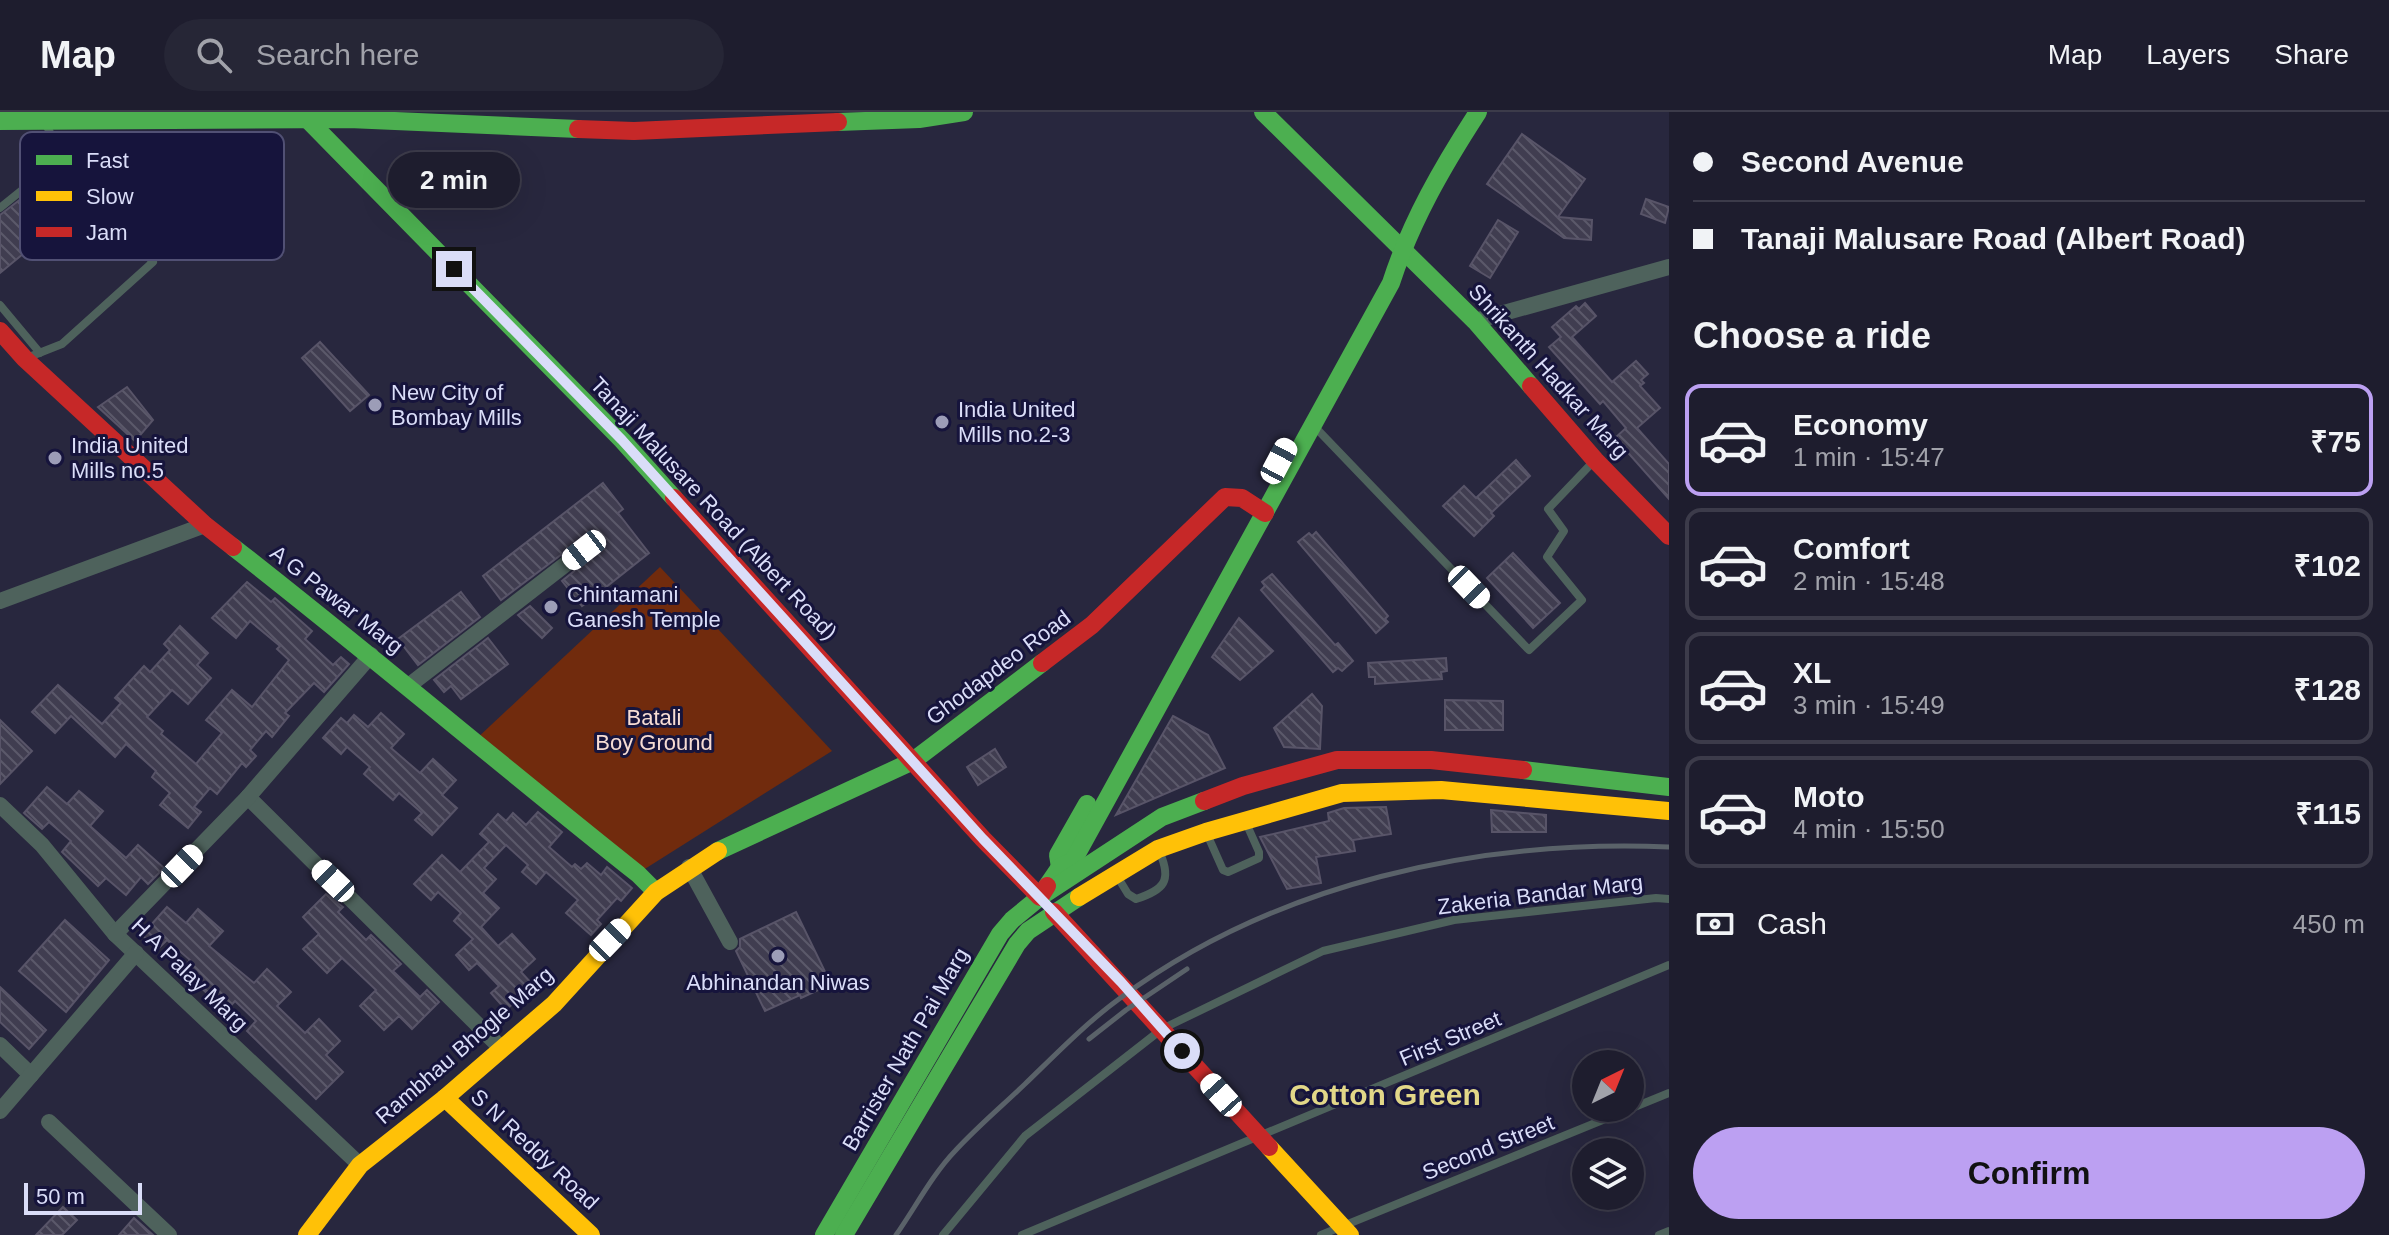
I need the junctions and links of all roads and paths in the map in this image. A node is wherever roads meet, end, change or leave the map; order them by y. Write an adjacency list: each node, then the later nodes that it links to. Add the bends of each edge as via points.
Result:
1 (964, 112): 6 (street, via 919,119 634,131)
2 (1263, 112): 13 (street, Shrikanth Hadkar Marg)
3 (1460, 112): 13 (street)
4 (1478, 112): 13 (street)
5 (250, 116): 7 (street); 9 (street)
6 (348, 116): 7 (street)
7 (307, 119): 29 (street, Tanaji Malusare Road (Albert Road), via 622,440)
8 (0, 121): 9 (street)
9 (45, 122): 10 (lane)
10 (50, 132)
11 (20, 192): 12 (lane)
12 (0, 208)
13 (1396, 245): 17 (street, Shrikanth Hadkar Marg); 20 (street, via 1391,283); 22 (street, via 1303,415)
14 (151, 260): 19 (lane, via 62,344)
15 (1669, 267): 17 (street)
16 (0, 305): 19 (lane)
17 (1475, 321): 21 (street, Shrikanth Hadkar Marg)
18 (0, 331): 19 (street, A G Pawar Marg)
19 (33, 356): 23 (street, A G Pawar Marg)
20 (1313, 426): 21 (lane, via 1529,650 1582,600 1547,557 1564,531 1548,509); 22 (street)
21 (1595, 460): 24 (street, Shrikanth Hadkar Marg)
22 (1260, 510): 29 (street, Ghodapdeo Road, via 1234,496 1218,502 1092,625); 40 (street, via 1058,855 1060,867)
23 (205, 525): 26 (street); 27 (street, A G Pawar Marg)
24 (1669, 536)
25 (584, 550): 28 (street)
26 (0, 601)
27 (371, 655): 28 (street, A G Pawar Marg); 31 (street)
28 (407, 687): 39 (street, A G Pawar Marg)
29 (913, 761): 37 (street, Ghodapdeo Road); 40 (street, Tanaji Malusare Road (Albert Road))
30 (1669, 787): 40 (street, via 1431,760 1337,760 1243,786 1162,817)
31 (248, 797): 43 (street); 49 (street)
32 (0, 805): 43 (street, H A Palay Marg, via 42,845)
33 (1669, 811): 34 (street, Barrister Nath Pai Marg, via 1441,790 1342,793)
34 (1245, 821): 35 (street, Barrister Nath Pai Marg); 35 (lane, via 1260,855 1228,872)
35 (1206, 832): 36 (street, Barrister Nath Pai Marg)
36 (1158, 849): 38 (street, Barrister Nath Pai Marg); 38 (lane, via 1167,874 1153,893 1136,899)
37 (689, 867): 39 (street, Ghodapdeo Road); 44 (street)
38 (1116, 874): 42 (street, Barrister Nath Pai Marg)
39 (656, 892): 49 (street, Rambhau Bhogle Marg, via 554,1004)
40 (1040, 897): 42 (street); 62 (street, Barrister Nath Pai Marg, via 991,947)
41 (1669, 899): 47 (lane, Zakeria Bandar Marg, via 1454,920 1323,951)
42 (1054, 912): 47 (street); 63 (street, Barrister Nath Pai Marg, via 1028,931 1008,957)
43 (115, 934): 45 (street, H A Palay Marg)
44 (730, 942)
45 (136, 953): 50 (street); 56 (street, H A Palay Marg)
46 (1669, 965): 55 (lane, First Street)
47 (1162, 1029): 55 (street); 64 (lane, Zakeria Bandar Marg, via 1025,1136)
48 (0, 1045): 50 (street)
49 (501, 1048): 52 (street, Rambhau Bhogle Marg)
50 (31, 1075): 53 (street)
51 (1669, 1093): 57 (lane, Second Street)
52 (445, 1098): 56 (street, Rambhau Bhogle Marg); 61 (street, S N Reddy Road)
53 (0, 1111)
54 (49, 1122): 59 (street)
55 (1260, 1138): 57 (street); 65 (lane, First Street)
56 (360, 1165): 60 (street, Rambhau Bhogle Marg)
57 (1346, 1230): 66 (lane, Second Street)
58 (1669, 1231): 67 (lane)
59 (169, 1235)
60 (307, 1235)
61 (591, 1235)
62 (824, 1235)
63 (844, 1235)
64 (943, 1235)
65 (1022, 1235)
66 (1321, 1235)
67 (1659, 1235)

